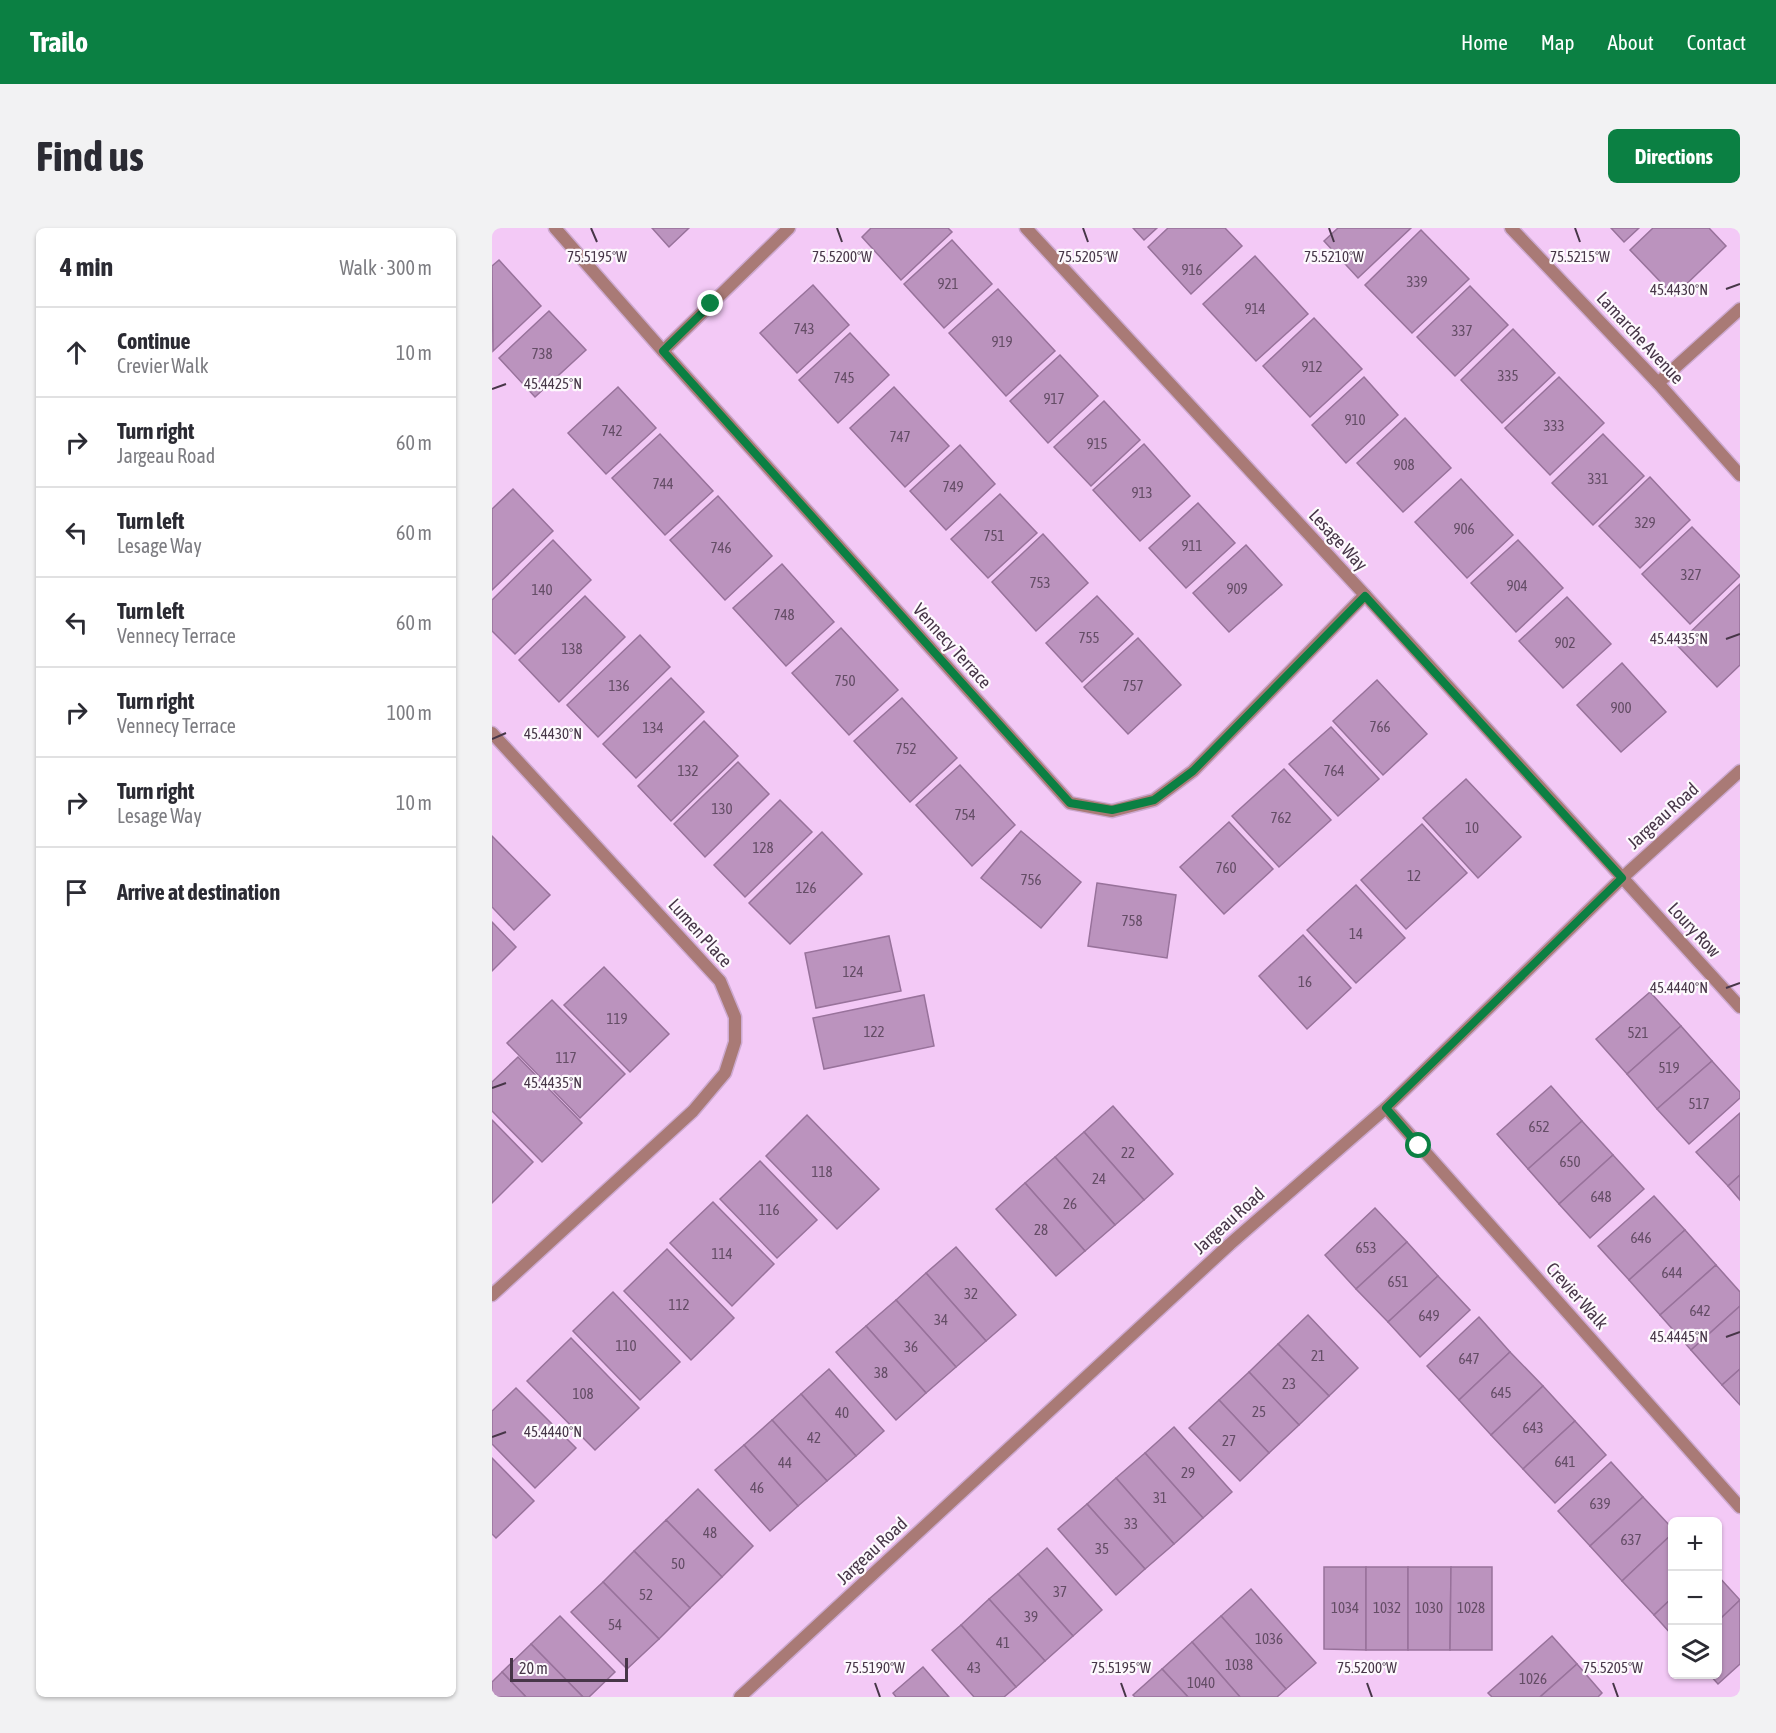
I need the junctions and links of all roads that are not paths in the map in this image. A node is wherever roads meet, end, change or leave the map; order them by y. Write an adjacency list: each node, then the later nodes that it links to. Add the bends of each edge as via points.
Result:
1 (555, 228): 6 (street, Vennecy Terrace)
2 (789, 228): 6 (street)
3 (1026, 228): 9 (street, Lesage Way)
4 (1511, 228): 7 (street, Lamarche Avenue)
5 (1740, 309): 7 (street)
6 (663, 351): 9 (street, Vennecy Terrace, via 1070,803 1112,810 1154,800 1193,771)
7 (1658, 383): 8 (street, Lamarche Avenue)
8 (1740, 475)
9 (1365, 596): 12 (street, Lesage Way)
10 (492, 733): 15 (street, Lumen Place, via 720,981 735,1017 735,1042 725,1073 693,1111)
11 (1740, 771): 12 (street, Jargeau Road)
12 (1622, 878): 13 (street, Loury Row); 14 (street, Jargeau Road)
13 (1740, 1007)
14 (1386, 1108): 16 (street, Crevier Walk); 17 (street, Jargeau Road, via 1230,1244)
15 (492, 1295)
16 (1740, 1507)
17 (740, 1697)

